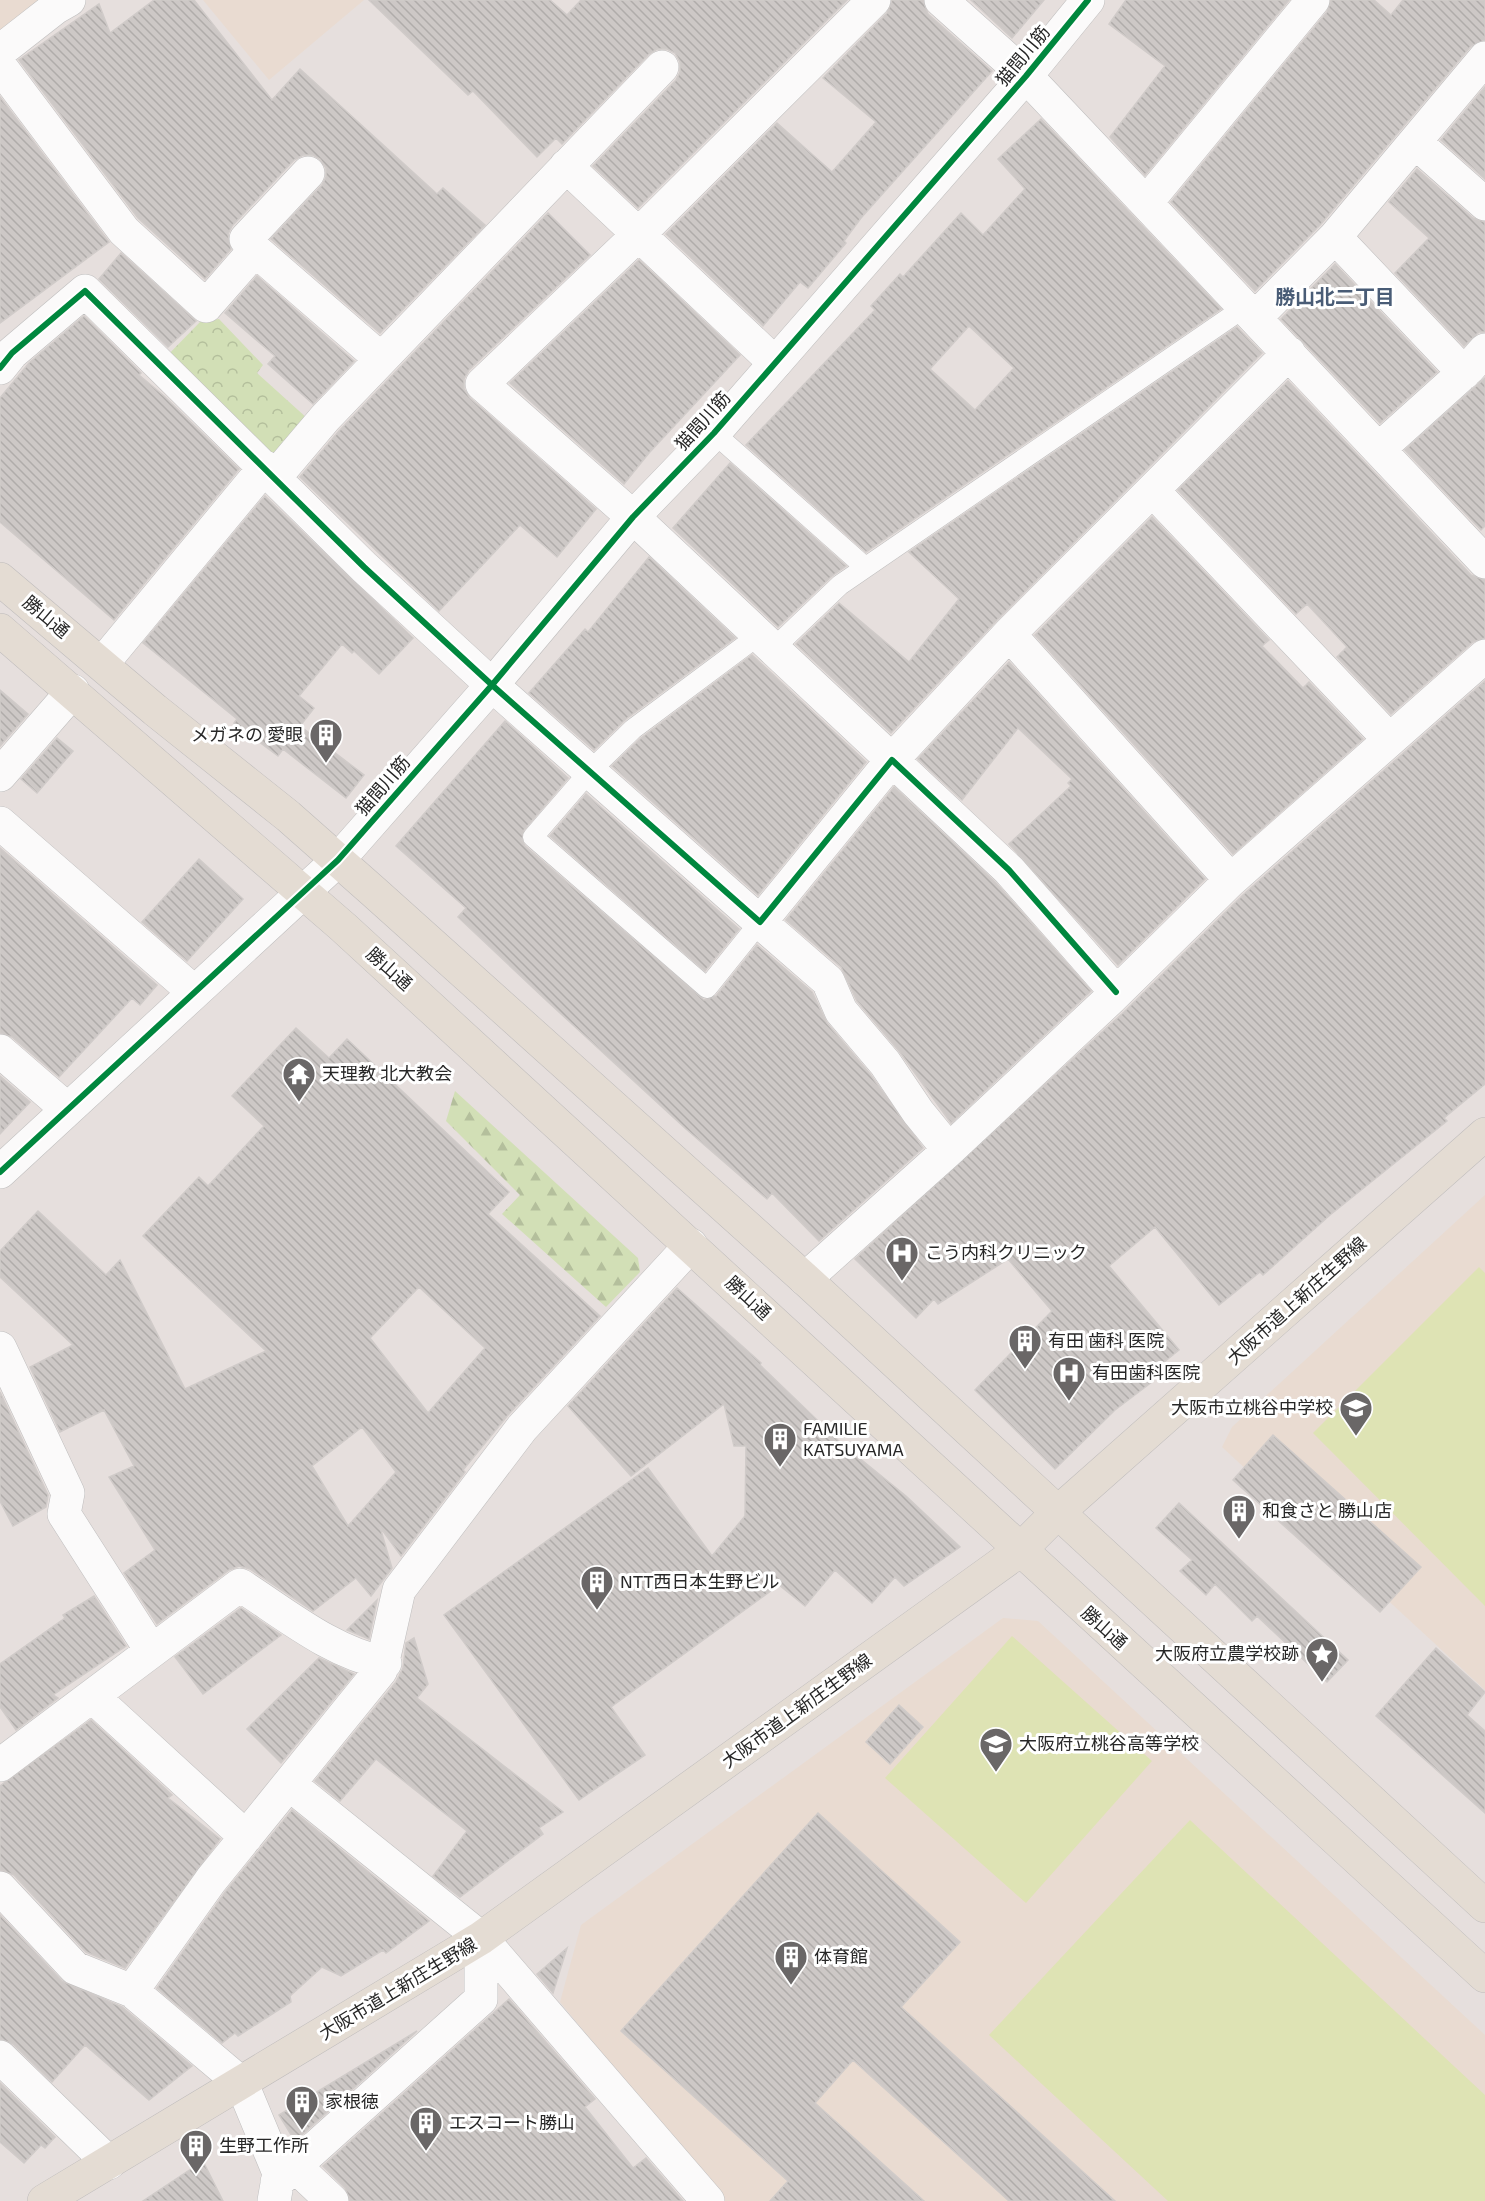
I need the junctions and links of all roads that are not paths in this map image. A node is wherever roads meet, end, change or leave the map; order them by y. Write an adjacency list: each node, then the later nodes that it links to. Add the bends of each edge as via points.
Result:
1 (69, 0): 6 (street)
2 (874, 0): 16 (street)
3 (940, 0): 10 (street)
4 (1088, 0): 10 (street, 猫間川筋)
5 (1313, 0): 14 (street)
6 (0, 51)
7 (1485, 58): 11 (street)
8 (0, 66): 18 (street, via 124,231 206,306)
9 (662, 67): 12 (street)
10 (1026, 76): 14 (street); 24 (street, 猫間川筋)
11 (1415, 142): 15 (street); 17 (street)
12 (566, 166): 16 (street); 22 (street)
13 (308, 173): 18 (street, via 246,239)
14 (1146, 202): 19 (street)
15 (1485, 204)
16 (639, 234): 24 (street); 29 (street, via 482,384)
17 (1335, 237): 19 (street); 23 (street)
18 (255, 250): 22 (street)
19 (1250, 312): 20 (street); 31 (lane)
20 (1289, 353): 26 (street); 28 (street)
21 (4, 354): 27 (street, via 85,291)
22 (381, 359): 27 (street)
23 (1475, 361): 26 (street)
24 (775, 363): 25 (street, 猫間川筋)
25 (714, 433): 29 (street, 猫間川筋); 31 (lane)
26 (1379, 449): 30 (street)
27 (270, 472): 37 (street); 38 (street, via 364,567)
28 (1154, 492): 34 (street); 40 (street)
29 (633, 518): 35 (street); 38 (street, 猫間川筋)
30 (1485, 562)
31 (865, 567): 35 (lane)
32 (0, 579): 37 (main road, 勝山通)
33 (0, 630): 39 (main road, 勝山通)
34 (1009, 634): 41 (street); 46 (street)
35 (766, 642): 41 (street); 42 (lane, via 633,729)
36 (1485, 656): 40 (street)
37 (102, 664): 45 (main road, 勝山通)
38 (492, 685): 42 (street); 45 (street, 猫間川筋)
39 (73, 691): 43 (street); 47 (main road, 勝山通)
40 (1389, 739): 46 (street)
41 (892, 760): 48 (street); 50 (street, via 1009,870)
42 (590, 771): 48 (street); 48 (lane, via 533,837 707,988)
43 (0, 775)
44 (0, 823): 49 (street)
45 (338, 860): 47 (street, 猫間川筋); 57 (main road, 勝山通)
46 (1231, 880): 50 (street)
47 (302, 890): 49 (street); 56 (main road, 勝山通)
48 (760, 922): 54 (street, via 828,981 841,1011)
49 (193, 991): 52 (street)
50 (1116, 992): 54 (street)
51 (0, 1051): 52 (street)
52 (66, 1109): 55 (street)
53 (1485, 1134): 59 (main road, 大阪市道上新庄生野線)
54 (949, 1150): 57 (street)
55 (0, 1172)
56 (691, 1245): 60 (main road, 勝山通); 62 (street, via 522,1428 399,1590)
57 (805, 1279): 59 (main road, 勝山通)
58 (0, 1348): 61 (street, via 68,1493 64,1514)
59 (1057, 1513): 60 (main road, 大阪市道上新庄生野線); 68 (main road, 勝山通)
60 (1019, 1551): 69 (main road, 大阪市道上新庄生野線); 70 (main road, 勝山通)
61 (151, 1650): 62 (street, via 240,1585 340,1647 363,1659); 63 (street)
62 (384, 1663): 65 (street)
63 (92, 1696): 64 (street); 66 (street)
64 (0, 1765)
65 (289, 1784): 66 (street); 69 (street)
66 (246, 1837): 71 (street)
67 (0, 1888): 71 (street, via 75,1968)
68 (1485, 1906)
69 (481, 1938): 73 (main road, 大阪市道上新庄生野線); 75 (street, via 481,1999); 78 (street)
70 (1485, 1976)
71 (132, 1991): 73 (street)
72 (0, 2057): 74 (street)
73 (242, 2084): 74 (main road, 大阪市道上新庄生野線); 75 (street)
74 (109, 2163): 76 (main road, 大阪市道上新庄生野線)
75 (282, 2183): 77 (street)
76 (44, 2201)
77 (332, 2201)
78 (708, 2201)

